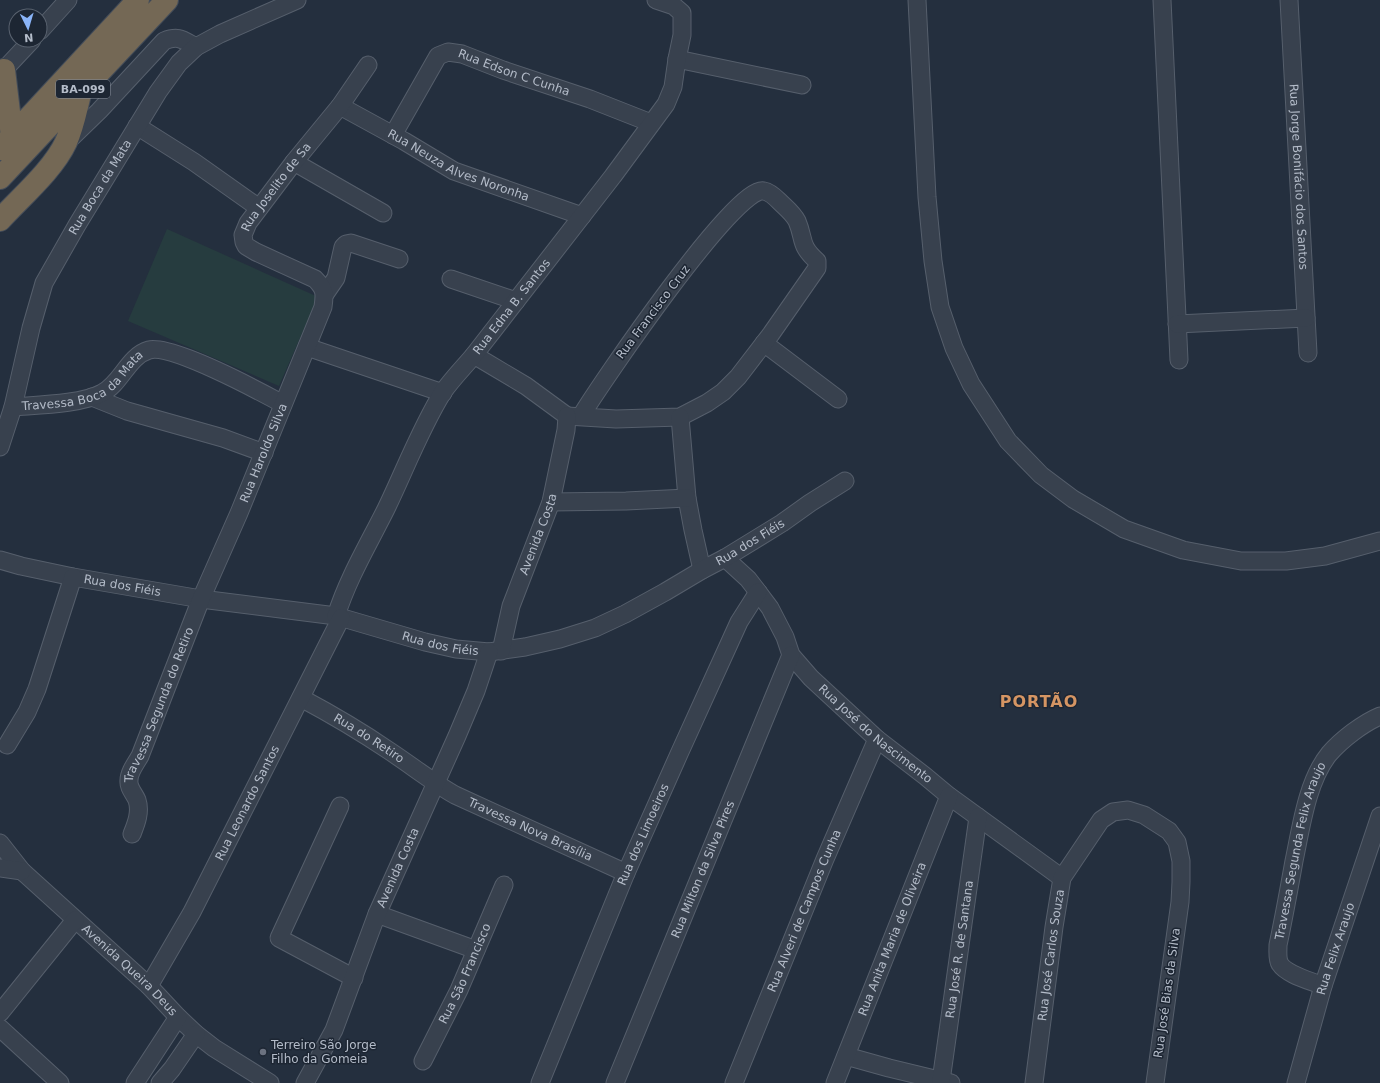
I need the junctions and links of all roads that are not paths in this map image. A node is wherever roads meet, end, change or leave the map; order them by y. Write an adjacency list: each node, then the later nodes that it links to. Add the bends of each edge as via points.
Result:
1 (68, 0): 9 (street)
2 (138, 0): 21 (highway, BA-099)
3 (167, 0): 16 (highway, BA-099)
4 (297, 0): 10 (street, Rua Boca da Mata)
5 (656, 0): 12 (street, Rua Edna B. Santos, via 674,6 682,12)
6 (917, 0): 52 (street, via 927,197 940,307 954,348 971,384 1008,441 1040,475 1073,499 1124,529 1183,550 1241,561 1286,561 1326,556)
7 (1162, 0): 34 (street)
8 (1289, 0): 33 (street, Rua Jorge Bonifácio dos Santos)
9 (48, 22)
10 (196, 47): 19 (street, Rua Boca da Mata, via 178,63); 22 (street, via 179,38 164,41)
11 (24, 48): 14 (street)
12 (677, 59): 15 (street); 18 (street, Rua Edna B. Santos, via 673,87 666,104)
13 (368, 65): 17 (street, Rua Joselito de Sa)
14 (2, 72): 21 (highway)
15 (802, 85)
16 (81, 92): 22 (highway); 24 (highway, BA-099)
17 (340, 106): 20 (street, Rua Neuza Alves Noronha); 23 (street, Rua Joselito de Sa)
18 (651, 123): 20 (street, Rua Edson C Cunha, via 462,54 448,52 438,56); 27 (street, Rua Edna B. Santos)
19 (137, 126): 25 (street); 44 (street, Rua Boca da Mata, via 44,283)
20 (393, 135): 27 (street, Rua Neuza Alves Noronha, via 454,171)
21 (6, 143)
22 (66, 143): 28 (highway, via 56,160)
23 (294, 162): 25 (street, Rua Joselito de Sa); 26 (street)
24 (0, 178)
25 (259, 208): 31 (street, Rua Joselito de Sa, via 243,235 246,246 315,279 322,286)
26 (383, 213)
27 (582, 216): 32 (street, Rua Edna B. Santos)
28 (0, 220)
29 (399, 259): 31 (street, Rua Haroldo Silva, via 351,243 346,244 343,247 336,278)
30 (451, 279): 32 (street)
31 (324, 300): 36 (street, Rua Haroldo Silva)
32 (516, 301): 38 (street, Rua Edna B. Santos)
33 (1306, 318): 34 (street); 37 (street, Rua Jorge Bonifácio dos Santos)
34 (1177, 324): 39 (street)
35 (764, 343): 42 (street); 45 (street, Rua Francisco Cruz, via 812,276 817,268 817,261 806,249 794,216 775,198 761,190 754,192 731,213 667,292 603,381); 46 (street, via 723,392)
36 (307, 346): 40 (street); 43 (street, Rua Haroldo Silva)
37 (1308, 353)
38 (474, 355): 40 (street, Rua Edna B. Santos); 45 (street)
39 (1179, 360)
40 (443, 393): 59 (street, Rua Edna B. Santos, via 353,573)
41 (92, 397): 43 (street, Travessa Boca da Mata, via 103,393 133,361 148,350 159,350 187,358); 44 (street, Travessa Boca da Mata); 48 (street, via 127,411 223,438)
42 (838, 399)
43 (283, 404): 48 (street, Rua Haroldo Silva)
44 (13, 407): 47 (street, Rua Boca da Mata)
45 (574, 416): 46 (street, via 616,419); 51 (street, Avenida Costa, via 565,435)
46 (680, 417): 50 (street)
47 (0, 447)
48 (264, 453): 58 (street, Rua Haroldo Silva)
49 (845, 481): 53 (street, Rua dos Fiéis)
50 (687, 498): 51 (street); 55 (street)
51 (551, 502): 60 (street, Avenida Costa)
52 (1380, 541)
53 (724, 558): 55 (street, Rua dos Fiéis); 57 (street, Rua José do Nascimento, via 748,579)
54 (0, 560): 56 (street, Rua dos Fiéis)
55 (702, 570): 60 (street, Rua dos Fiéis, via 595,628 560,639)
56 (73, 577): 58 (street, Rua dos Fiéis); 65 (street, via 37,689 27,712)
57 (758, 592): 61 (street, Rua José do Nascimento, via 785,636); 75 (street, Rua dos Limoeiros, via 727,646)
58 (201, 600): 59 (street, Rua dos Fiéis); 71 (street, Travessa Segunda do Retiro, via 129,780 139,812)
59 (339, 617): 60 (street, Rua dos Fiéis, via 433,644 456,649); 62 (street, Rua Leonardo Santos)
60 (495, 651): 66 (street, Avenida Costa)
61 (791, 655): 64 (street, Rua José do Nascimento, via 811,678); 98 (street, Rua Milton da Silva Pires)
62 (301, 698): 66 (street, Rua do Retiro, via 357,730); 83 (street, Rua Leonardo Santos, via 192,912)
63 (1380, 716): 84 (street, Travessa Segunda Felix Araujo, via 1346,738 1328,755 1309,795 1300,832 1278,945 1278,957 1286,971)
64 (877, 739): 67 (street, Rua José do Nascimento); 99 (street, Rua Alveri de Campos Cunha)
65 (7, 745)
66 (435, 783): 75 (street, Travessa Nova Brasília, via 462,798); 79 (street, Avenida Costa)
67 (949, 796): 70 (street, Rua José do Nascimento); 89 (street, Rua Anita Maria de Oliveira)
68 (340, 806): 82 (street, via 279,938)
69 (1380, 816): 84 (street, Rua Felix Araujo)
70 (978, 818): 76 (street, Rua José do Nascimento); 91 (street, Rua José R. de Santana)
71 (132, 834)
72 (0, 843): 74 (street, Avenida Queira Deus)
73 (0, 868): 74 (street)
74 (22, 871): 80 (street, Avenida Queira Deus)
75 (626, 873): 97 (street, Rua dos Limoeiros)
76 (1062, 878): 78 (street, Rua José Carlos Souza, via 1101,820 1113,812 1128,810 1144,815 1169,830 1177,842 1181,861); 101 (street, Rua José Carlos Souza)
77 (504, 885): 81 (street, Rua São Francisco)
78 (1180, 902): 102 (street, Rua José Bias da Silva)
79 (377, 914): 81 (street); 82 (street, Avenida Costa)
80 (75, 920): 83 (street, Avenida Queira Deus); 85 (street)
81 (476, 950): 90 (street, Rua São Francisco, via 459,990)
82 (354, 978): 96 (street, Avenida Costa, via 334,1030)
83 (149, 986): 86 (street, Avenida Queira Deus)
84 (1324, 986): 103 (street, Rua Felix Araujo)
85 (0, 1013)
86 (178, 1018): 88 (street, Avenida Queira Deus); 93 (street)
87 (0, 1028): 92 (street)
88 (196, 1034): 94 (street); 95 (street, Avenida Queira Deus)
89 (846, 1056): 91 (street); 100 (street, Rua Anita Maria de Oliveira)
90 (422, 1061)
91 (946, 1082)
92 (60, 1083)
93 (135, 1083)
94 (160, 1083)
95 (270, 1083)
96 (305, 1083)
97 (540, 1083)
98 (615, 1083)
99 (734, 1083)
100 (835, 1083)
101 (1034, 1083)
102 (1155, 1083)
103 (1296, 1083)

